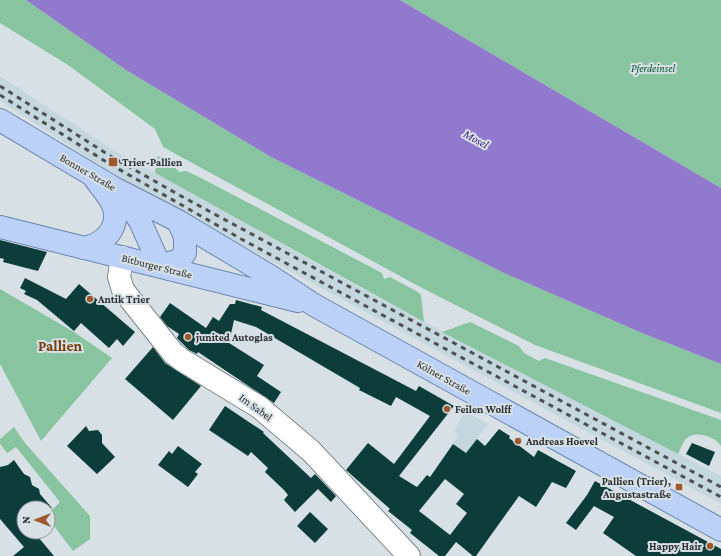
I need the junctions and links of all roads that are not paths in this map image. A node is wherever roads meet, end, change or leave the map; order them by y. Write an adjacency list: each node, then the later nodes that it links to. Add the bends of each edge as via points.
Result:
1 (0, 120): 2 (main road, Bonner Straße)
2 (92, 175): 3 (main road, Bonner Straße); 6 (main road, via 111,203 114,221 106,238 94,246)
3 (114, 188): 4 (main road, Bonner Straße); 8 (main road, via 140,221)
4 (178, 222): 8 (main road, via 185,237 184,255 179,260); 9 (main road, Bonner Straße)
5 (0, 227): 6 (main road, Bitburger Straße)
6 (84, 248): 7 (main road, Bitburger Straße)
7 (122, 257): 8 (main road, Bitburger Straße); 11 (street, Im Sabel, via 119,277 122,290 173,353 259,407 311,451)
8 (160, 266): 9 (main road, Bitburger Straße)
9 (314, 305): 10 (main road, Kölner Straße)
10 (721, 530)
11 (409, 556)

